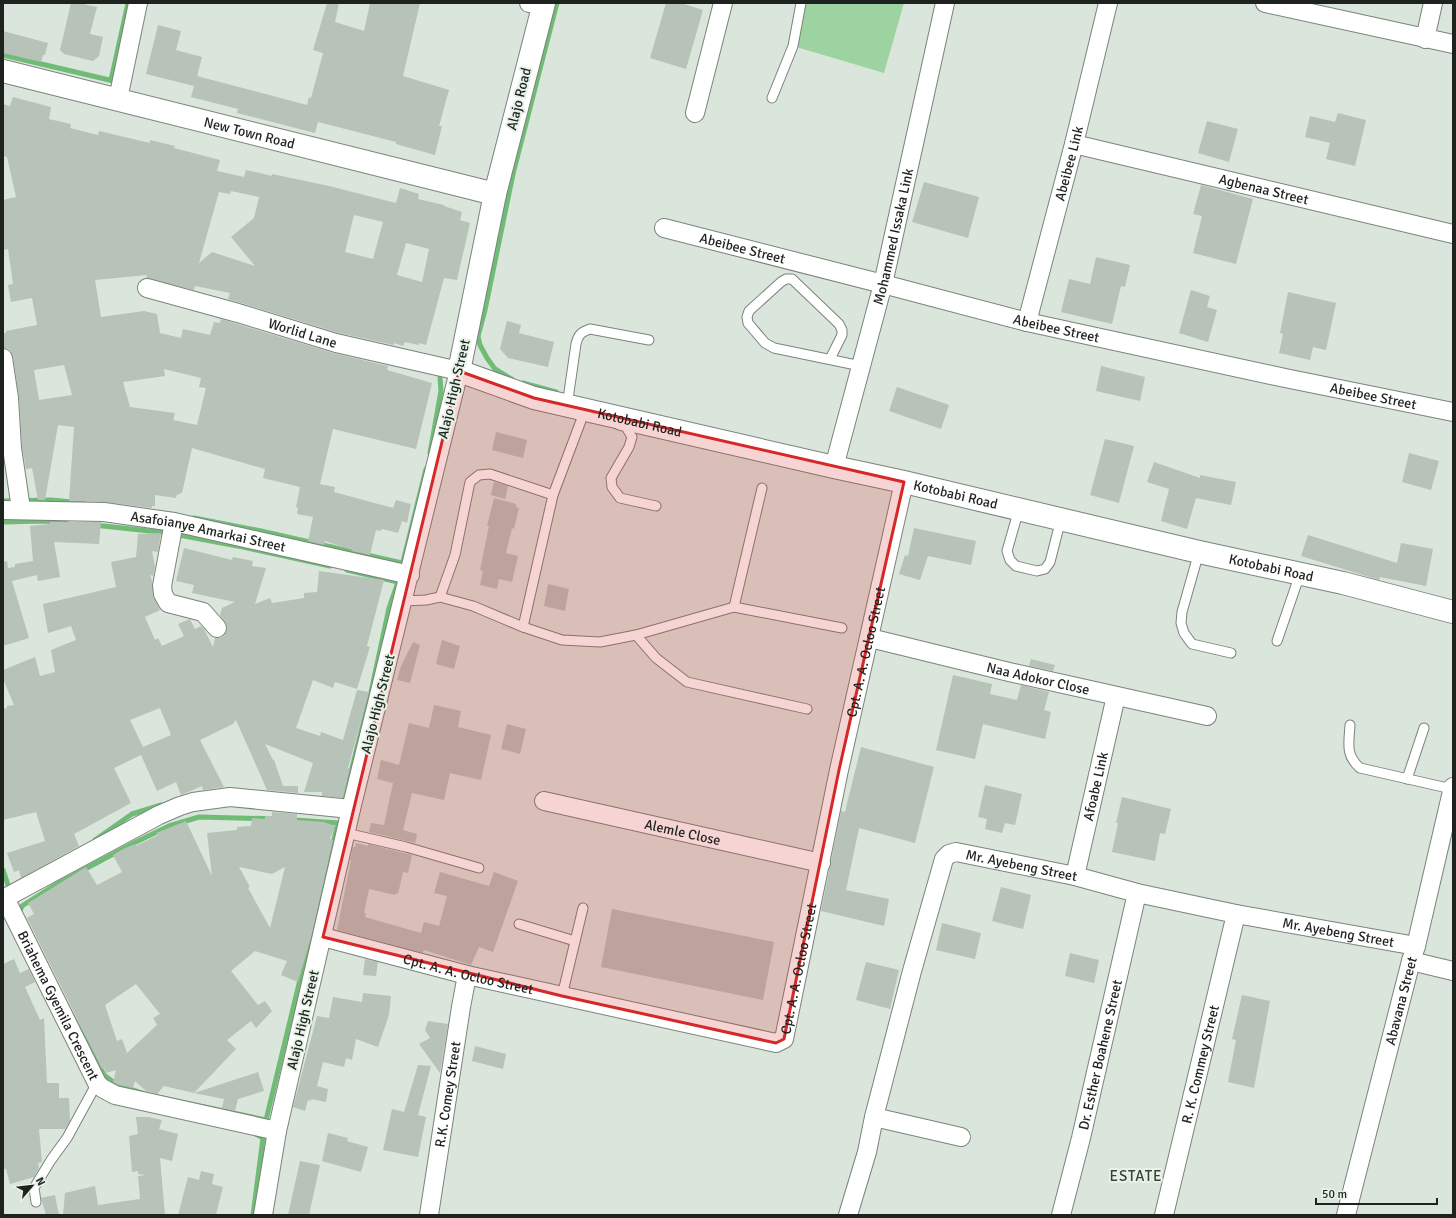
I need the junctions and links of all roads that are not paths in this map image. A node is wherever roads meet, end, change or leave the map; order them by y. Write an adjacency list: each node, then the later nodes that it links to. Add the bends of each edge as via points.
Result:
1 (138, 3): 14 (street)
2 (723, 3): 15 (street)
3 (801, 3): 13 (lane, via 793,46)
4 (945, 3): 20 (street, Mohammed Issaka Link)
5 (1108, 3): 16 (street, Abeibee Link)
6 (1265, 3): 9 (street)
7 (1433, 3): 10 (street)
8 (539, 4): 17 (street, Alajo Road)
9 (1289, 6): 10 (street)
10 (1425, 39): 11 (street)
11 (1453, 44)
12 (3, 71): 14 (street, New Town Road)
13 (772, 98)
14 (118, 99): 17 (street, New Town Road)
15 (695, 113)
16 (1074, 144): 19 (street, Agbenaa Street); 22 (street, Abeibee Link)
17 (495, 194): 27 (street, Alajo High Street)
18 (664, 228): 20 (street, Abeibee Street)
19 (1453, 234)
20 (884, 284): 22 (street, Abeibee Street); 26 (street, Mohammed Issaka Link)
21 (147, 288): 27 (street, Worlid Lane, via 336,342)
22 (1026, 322): 29 (street, Abeibee Street)
23 (648, 340): 28 (lane, via 590,329 578,335 576,344)
24 (3, 358): 35 (street)
25 (830, 359): 25 (lane, via 769,346 748,323 749,311 781,282 792,279 839,324 842,330); 26 (lane)
26 (861, 366): 30 (street, Mohammed Issaka Link)
27 (459, 371): 28 (street, Kotobabi Road); 42 (street, Alajo High Street)
28 (579, 411): 30 (street, Kotobabi Road); 33 (lane); 34 (lane, via 626,427 632,437 611,478 612,487 620,498)
29 (1453, 412)
30 (834, 467): 31 (street, Kotobabi Road)
31 (904, 482): 36 (street, Kotobabi Road); 51 (street, Cpt. A. A. Ocloo Street)
32 (762, 488): 45 (lane)
33 (553, 495): 43 (lane, via 490,474 479,475 470,482 455,554); 47 (lane)
34 (656, 506)
35 (21, 509): 37 (street, Asafoianye Amarkai Street); 39 (street, Asafoianye Amarkai Street, via 104,512)
36 (1019, 509): 38 (street, Kotobabi Road); 38 (lane, via 1007,551 1010,560 1016,566 1037,571 1045,569 1050,562)
37 (3, 510)
38 (1061, 519): 40 (street, Kotobabi Road)
39 (174, 522): 42 (street, Asafoianye Amarkai Street); 48 (street, via 162,586 165,599 168,603 203,612)
40 (1199, 552): 41 (street, Kotobabi Road); 53 (lane, via 1182,612 1181,623 1184,633 1192,644)
41 (1300, 574): 46 (street, Kotobabi Road); 52 (lane)
42 (410, 575): 44 (street, Alajo High Street)
43 (440, 597): 44 (lane); 47 (lane, via 473,606)
44 (403, 601): 62 (street, Alajo High Street)
45 (734, 607): 49 (lane); 50 (lane)
46 (1453, 612)
47 (523, 627): 50 (lane, via 562,640 600,642)
48 (217, 628)
49 (842, 628)
50 (636, 635): 55 (lane, via 656,658 687,682)
51 (870, 638): 54 (street, Naa Adokor Close); 64 (street, Cpt. A. A. Ocloo Street)
52 (1277, 641)
53 (1231, 653)
54 (1116, 696): 56 (street, Naa Adokor Close); 66 (street, Afoabe Link)
55 (807, 708)
56 (1207, 716)
57 (1350, 725): 59 (lane, via 1349,752 1353,762 1360,768)
58 (1424, 728): 59 (lane)
59 (1407, 779): 60 (lane)
60 (1453, 788): 74 (street, Abavana Street)
61 (544, 801): 64 (street, Alemle Close)
62 (352, 809): 63 (street, Alajo High Street); 68 (street, Briahema Gyemila Crescent, via 230,797 193,802 159,815)
63 (346, 833): 65 (lane); 72 (street, Alajo High Street)
64 (821, 863): 77 (street, Cpt. A. A. Ocloo Street, via 786,1033 780,1042)
65 (479, 868)
66 (1075, 876): 67 (street, Mr. Ayebeng Street); 79 (street, Mr. Ayebeng Street, via 956,852 944,859)
67 (1138, 893): 70 (street, Mr. Ayebeng Street); 86 (street, Dr. Esther Boahene Street)
68 (4, 899): 78 (street, Briahema Gyemila Crescent)
69 (583, 908): 73 (lane)
70 (1236, 914): 74 (street, Mr. Ayebeng Street); 87 (street, R. K. Commey Street)
71 (519, 924): 73 (lane)
72 (322, 937): 76 (street, Cpt. A. A. Ocloo Street); 80 (street, Alajo High Street)
73 (575, 941): 77 (lane)
74 (1414, 953): 75 (street, Mr. Ayebeng Street); 88 (street, Abavana Street)
75 (1453, 971)
76 (468, 975): 77 (street, Cpt. A. A. Ocloo Street); 84 (street, R.K. Comey Street)
77 (562, 996)
78 (97, 1083): 80 (street, Briahema Gyemila Crescent, via 115,1094); 82 (lane, via 67,1138 34,1188)
79 (874, 1117): 81 (street); 85 (street, Mr. Ayebeng Street, via 867,1152)
80 (277, 1131): 83 (street, Alajo High Street)
81 (961, 1137)
82 (36, 1202)
83 (263, 1215)
84 (429, 1215)
85 (848, 1215)
86 (1061, 1215)
87 (1164, 1215)
88 (1346, 1215)

